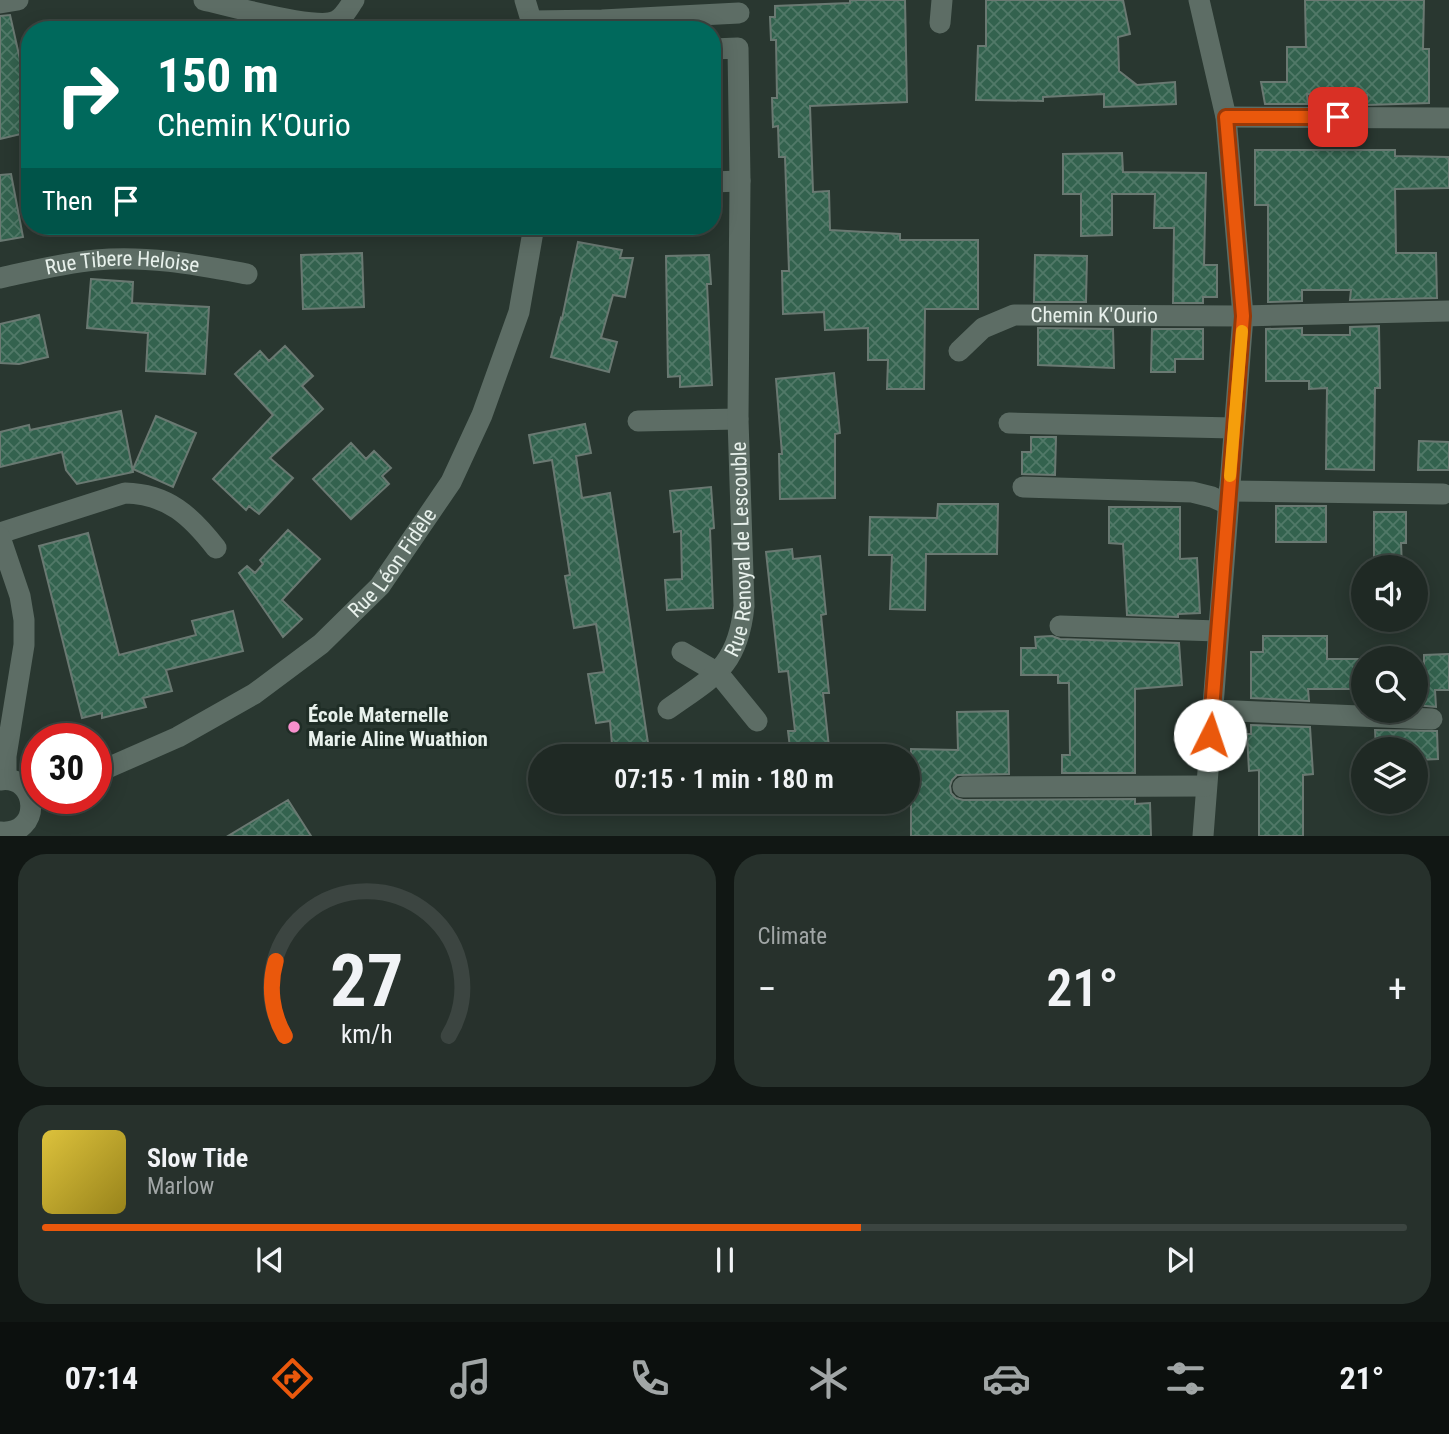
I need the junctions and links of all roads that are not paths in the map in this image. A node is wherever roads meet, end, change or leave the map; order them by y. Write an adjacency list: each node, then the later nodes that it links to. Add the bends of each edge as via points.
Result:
1 (18, 0): 7 (street)
2 (204, 0): 10 (street)
3 (354, 0): 11 (street)
4 (525, 0): 12 (street)
5 (942, 0): 14 (street)
6 (1199, 0): 17 (street)
7 (0, 3)
8 (739, 6): 9 (street, Rue Renoyal de Lescouble); 16 (street, Rue Renoyal de Lescouble)
9 (605, 10): 13 (street, Rue Renoyal de Lescouble)
10 (306, 21)
11 (337, 21)
12 (532, 21)
13 (552, 21)
14 (940, 23)
15 (721, 48): 16 (street)
16 (738, 48): 19 (street, Rue Renoyal de Lescouble)
17 (1226, 117): 18 (street); 25 (street)
18 (1449, 118)
19 (740, 181): 20 (street); 27 (street, Rue Renoyal de Lescouble)
20 (721, 182)
21 (532, 235): 44 (street, Rue Léon Fidèle, via 519,312 482,415 451,482 380,586 321,644 254,694 178,737)
22 (247, 274): 23 (street, Rue Tibere Heloise, via 184,263 99,259)
23 (0, 278)
24 (1449, 311): 25 (street, Chemin K'Ourio)
25 (1243, 316): 26 (street, Chemin K'Ourio, via 1014,315 983,328); 30 (street)
26 (960, 351)
27 (738, 419): 28 (street, Rue Renoyal de Lescouble); 39 (street, Rue Renoyal de Lescouble, via 744,606 734,649)
28 (638, 422)
29 (1009, 423): 30 (street)
30 (1234, 428): 33 (street)
31 (1023, 487): 33 (street)
32 (1444, 494): 33 (street)
33 (1229, 497): 37 (street)
34 (0, 535): 35 (street, via 125,493 143,493 195,521); 45 (street, via 24,620)
35 (216, 548)
36 (1060, 626): 37 (street)
37 (1218, 631): 41 (street)
38 (682, 652): 39 (street, Rue Renoyal de Lescouble)
39 (718, 673): 40 (street, Rue Renoyal de Lescouble); 43 (street, Rue Renoyal de Lescouble)
40 (668, 709)
41 (1212, 710): 42 (street); 47 (street)
42 (1432, 719)
43 (757, 721)
44 (112, 766)
45 (3, 780): 46 (street)
46 (21, 786)
47 (1206, 786): 48 (street); 51 (street)
48 (963, 787)
49 (30, 814): 50 (street)
50 (10, 833)
51 (1203, 835)

